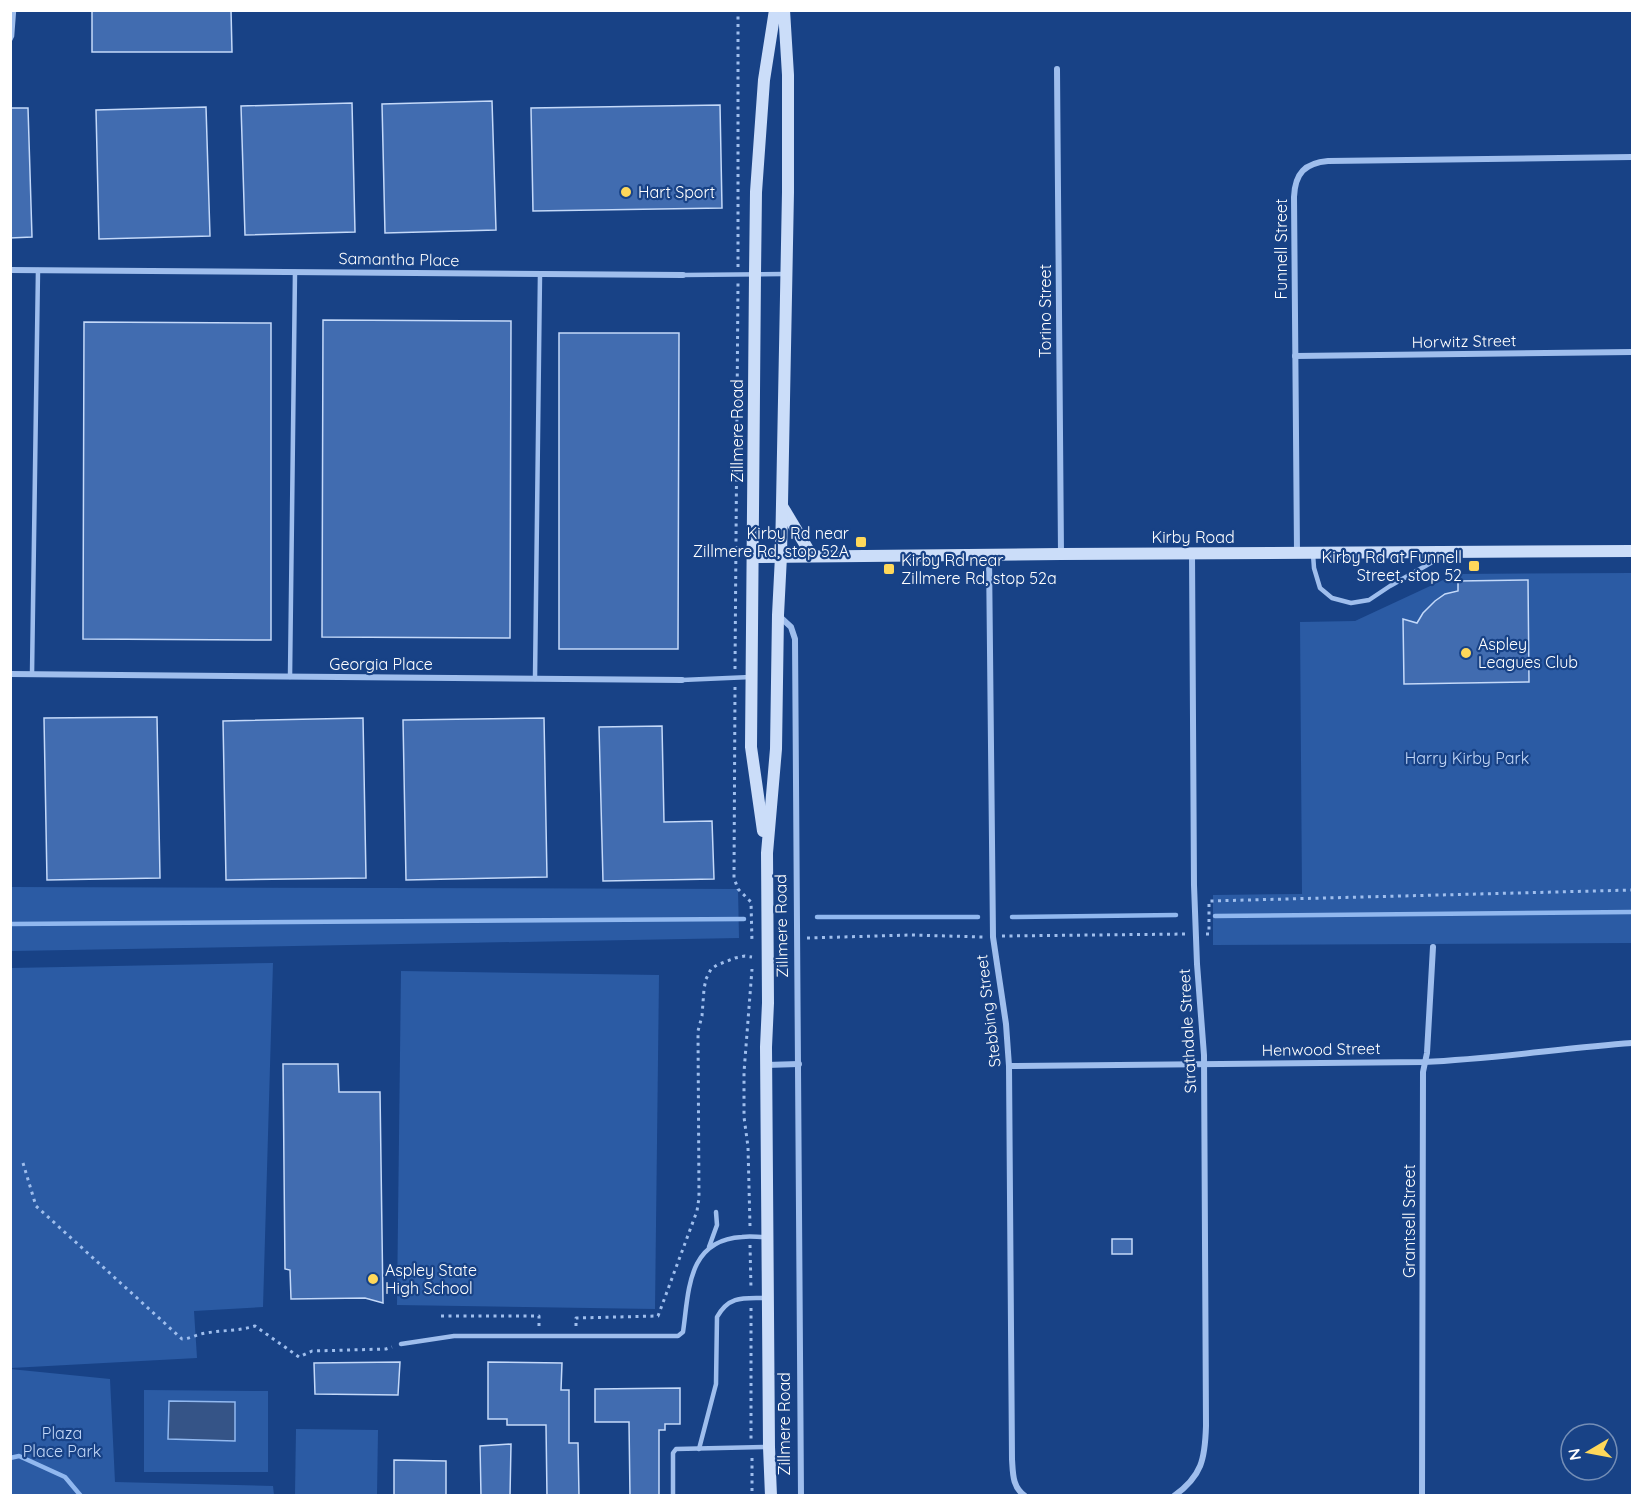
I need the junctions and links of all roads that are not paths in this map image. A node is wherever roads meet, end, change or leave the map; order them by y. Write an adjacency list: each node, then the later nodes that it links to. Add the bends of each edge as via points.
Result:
1 (14, 10): 4 (lane)
2 (775, 10): 11 (main road, Zillmere Road, via 764,80)
3 (784, 10): 12 (main road, Zillmere Road, via 788,75)
4 (10, 40)
5 (1057, 69): 20 (street, Torino Street)
6 (1632, 158): 15 (street, Funnell Street, via 1313,164 1301,172 1294,187)
7 (10, 270): 8 (street, Samantha Place)
8 (38, 270): 9 (street, Samantha Place); 29 (lane)
9 (295, 272): 10 (street, Samantha Place); 30 (lane)
10 (540, 274): 13 (street, Samantha Place); 32 (lane)
11 (755, 274): 12 (lane, Samantha Place); 13 (lane, Samantha Place); 26 (main road, Zillmere Road)
12 (787, 274): 16 (main road, Zillmere Road)
13 (682, 275)
14 (1632, 352): 15 (street, Horwitz Street)
15 (1295, 356): 19 (street, Funnell Street)
16 (782, 505): 24 (main road, Zillmere Road); 25 (main road)
17 (1632, 551): 18 (main road, Kirby Road)
18 (1447, 552): 22 (main road, Kirby Road); 22 (lane, via 1370,600 1351,603 1332,598 1320,588)
19 (1297, 553): 21 (main road, Kirby Road); 22 (main road, Kirby Road)
20 (1060, 554): 21 (main road, Kirby Road); 23 (main road, Kirby Road)
21 (1192, 554): 39 (street, Strathdale Street, via 1196,934)
22 (1313, 554)
23 (989, 555): 25 (main road, Kirby Road); 41 (street, Stebbing Street, via 993,937)
24 (782, 556): 25 (main road, Kirby Road); 26 (main road, Kirby Road); 27 (main road, Zillmere Road)
25 (812, 556)
26 (753, 557): 31 (main road, Zillmere Road)
27 (778, 615): 34 (main road, Zillmere Road, via 776,749); 38 (street, Zillmere Road, via 792,627 795,639)
28 (10, 674): 29 (street, Georgia Place)
29 (32, 674): 30 (street, Georgia Place)
30 (290, 677): 32 (street, Georgia Place)
31 (751, 677): 33 (lane, Georgia Place); 34 (main road, Zillmere Road, via 751,747)
32 (536, 680): 33 (street, Georgia Place)
33 (682, 680)
34 (767, 853): 40 (main road, Zillmere Road)
35 (1433, 947): 37 (street, Grantsell Street)
36 (1632, 1043): 37 (street, Henwood Street)
37 (1424, 1062): 39 (street, Henwood Street); 54 (street, Grantsell Street)
38 (799, 1064): 40 (street); 51 (street, Zillmere Road)
39 (1203, 1064): 41 (street, Henwood Street); 53 (street, Strathdale Street, via 1206,1445 1199,1470)
40 (766, 1065): 43 (main road, Zillmere Road)
41 (1009, 1065): 52 (street, Stebbing Street, via 1013,1467 1018,1491)
42 (716, 1212): 44 (lane, via 717,1225)
43 (768, 1237): 44 (lane, via 725,1240); 45 (main road, Zillmere Road)
44 (708, 1249): 46 (lane, via 692,1273 683,1332 678,1336 454,1336)
45 (768, 1298): 47 (main road, Zillmere Road); 48 (lane, via 728,1302 717,1317 716,1384)
46 (401, 1344)
47 (769, 1447): 48 (lane); 50 (main road, Zillmere Road)
48 (699, 1449): 49 (lane, via 676,1449 673,1453)
49 (674, 1496)
50 (771, 1496)
51 (801, 1496)
52 (1025, 1496)
53 (1174, 1496)
54 (1422, 1496)

